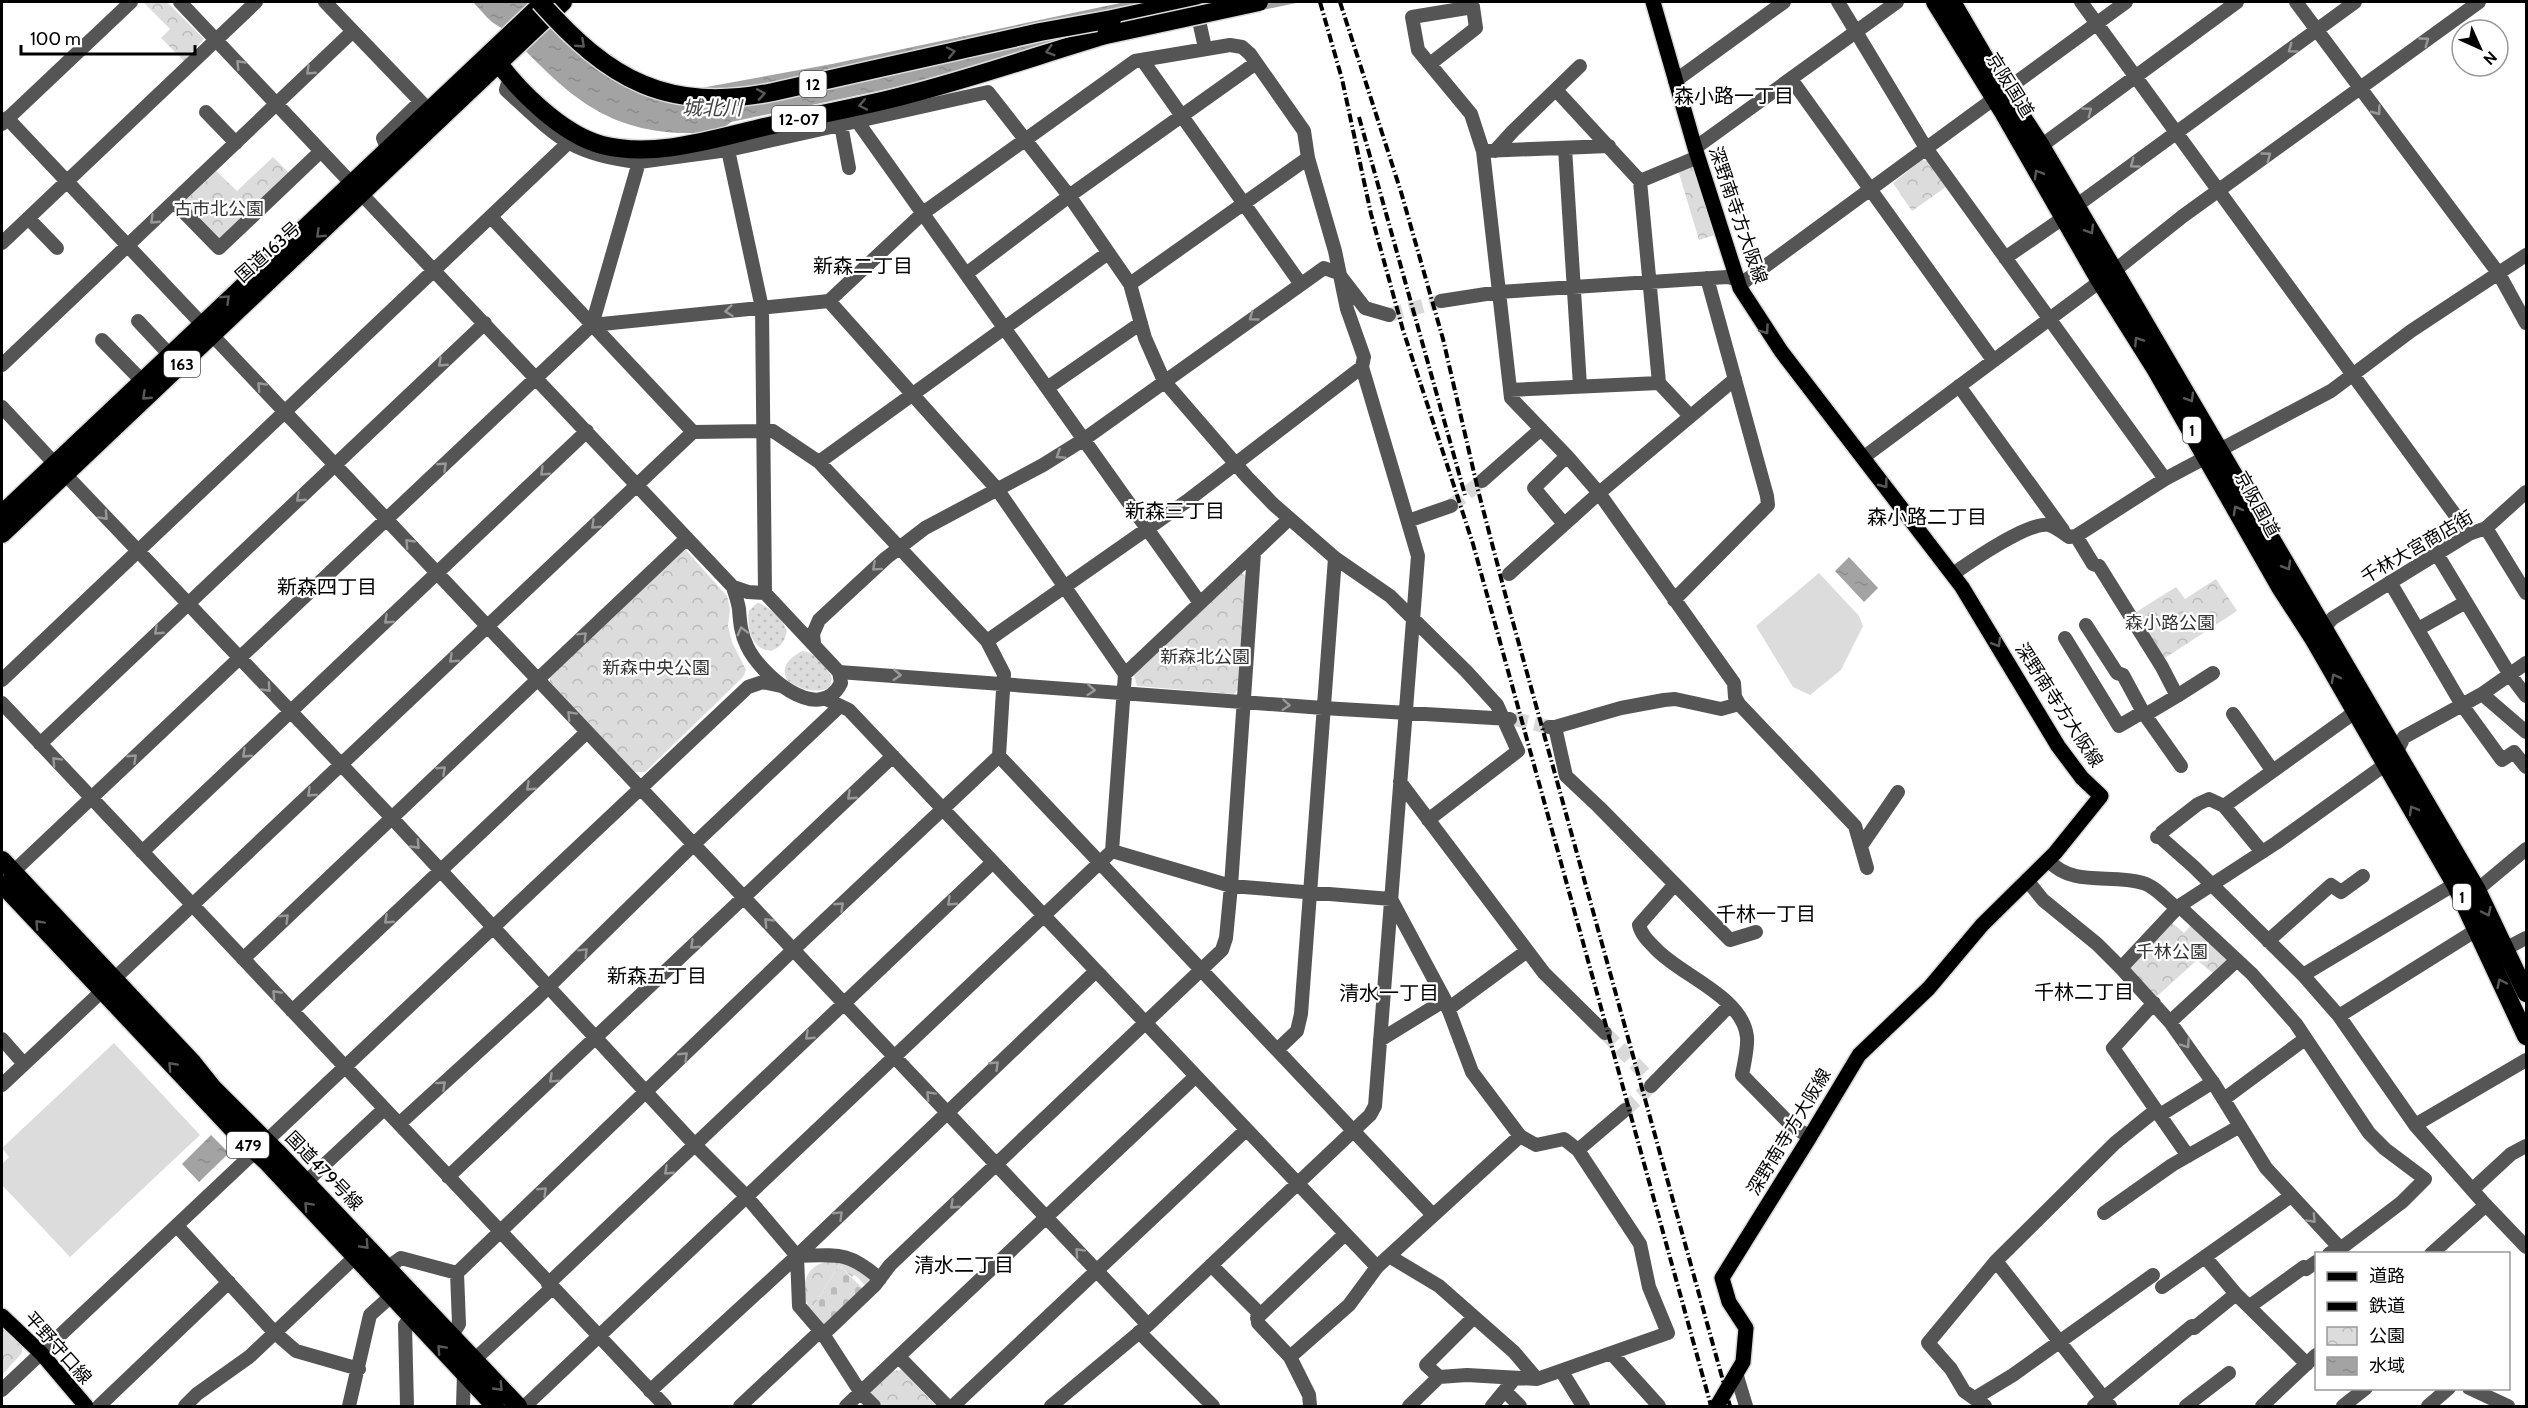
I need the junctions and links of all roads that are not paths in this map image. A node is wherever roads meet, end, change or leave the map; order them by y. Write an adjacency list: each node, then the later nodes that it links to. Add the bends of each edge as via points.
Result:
1 (131, 2): 40 (street)
2 (180, 2): 24 (street)
3 (256, 2): 24 (street)
4 (325, 2): 22 (street)
5 (1193, 2): 19 (highway, 12, one-way to 5, bridge, via 586,49 612,69 643,85 703,98 767,94); 25 (street)
6 (1258, 2): 27 (highway, 12-07, one-way to 27, bridge, via 1106,35 906,95 649,149 618,148 580,136 550,116)
7 (1653, 2): 33 (main road, 深野南寺方大阪線)
8 (1784, 2): 33 (street)
9 (1838, 2): 23 (street)
10 (1897, 2): 23 (street)
11 (1935, 2): 36 (highway, 京阪国道 / 1)
12 (1952, 2): 36 (highway, 京阪国道 / 1)
13 (2081, 2): 20 (street)
14 (2126, 2): 20 (street)
15 (2237, 2): 31 (street)
16 (2296, 2): 21 (street)
17 (2355, 2): 21 (street)
18 (2479, 2): 34 (street, one-way to 18)
19 (551, 3): 27 (highway, 国道163号 / 163)
20 (2097, 23): 31 (street); 36 (street)
21 (2317, 30): 34 (street); 43 (street, one-way to 43)
22 (353, 31): 37 (street, one-way to 37); 49 (street, via 421,103 382,138)
23 (1856, 31): 32 (street); 51 (street)
24 (216, 39): 37 (street, one-way to 24); 59 (street)
25 (1205, 48): 26 (street); 28 (street, via 1236,45)
26 (1143, 61): 39 (street); 44 (street, via 1135,61)
27 (502, 62): 46 (street, via 506,90); 49 (highway, 国道163号 / 163); 61 (highway, 国道163号 / 163)
28 (1256, 63): 39 (street); 56 (street, via 1304,131)
29 (1430, 64): 29 (street, via 1418,50 1412,17 1473,7 1476,28); 54 (street, via 1471,114)
30 (1580, 66): 35 (street)
31 (2136, 75): 43 (street); 48 (street, one-way to 31)
32 (1791, 79): 55 (street); 62 (street)
33 (1675, 81): 55 (main road, 深野南寺方大阪線)
34 (2360, 88): 63 (street, one-way to 34); 80 (street, one-way to 80)
35 (1556, 90): 47 (street); 54 (street)
36 (2000, 94): 48 (highway, 京阪国道 / 1); 51 (street); 67 (highway, 京阪国道 / 1, one-way to 36)
37 (277, 103): 45 (street); 53 (street)
38 (206, 112): 45 (street)
39 (1182, 115): 64 (street); 66 (street)
40 (4, 121): 59 (street)
41 (857, 121): 42 (street); 44 (street, via 988,92); 68 (street)
42 (841, 125): 52 (street); 58 (street)
43 (2178, 132): 63 (street); 67 (street, one-way to 67)
44 (1026, 139): 64 (street); 68 (street)
45 (236, 143): 65 (street)
46 (567, 144): 57 (street, via 608,158); 69 (street)
47 (1609, 146): 50 (street); 60 (street)
48 (2041, 146): 67 (highway, 京阪国道 / 1)
49 (387, 148): 61 (highway, 国道163号 / 163)
50 (1565, 148): 54 (street); 87 (street)
51 (1926, 148): 62 (street); 76 (street)
52 (728, 150): 57 (street); 91 (street)
53 (321, 151): 61 (street); 65 (street, via 219,248)
54 (1489, 151): 88 (street)
55 (1696, 153): 60 (street); 83 (main road, 深野南寺方大阪線)
56 (1308, 158): 66 (street); 78 (street)
57 (639, 162): 98 (street)
58 (849, 168)
59 (67, 181): 70 (street); 72 (street)
60 (1640, 181): 84 (street)
61 (357, 189): 77 (street); 100 (highway, 国道163号 / 163, via 251,296)
62 (1871, 190): 83 (street, via 1745,281); 103 (street)
63 (2220, 190): 81 (street); 106 (street)
64 (1070, 197): 74 (street); 79 (street)
65 (174, 202): 72 (street, one-way to 72)
66 (1244, 202): 85 (street); 86 (street)
67 (2070, 212): 76 (street); 81 (highway, 京阪国道 / 1)
68 (923, 213): 79 (street); 89 (street)
69 (491, 217): 77 (street); 98 (street)
70 (28, 218): 71 (street); 73 (street)
71 (2, 243)
72 (128, 245): 100 (street); 104 (street)
73 (57, 248)
74 (1108, 253): 86 (street); 99 (street)
75 (2526, 255): 80 (street)
76 (2005, 258): 93 (street)
77 (434, 270): 95 (street); 118 (street)
78 (1338, 273): 85 (street, via 1324,268); 92 (street, via 1365,308); 105 (street, via 1364,357)
79 (966, 274): 99 (street)
80 (2499, 274): 97 (street); 106 (street, via 2411,331)
81 (2107, 276): 93 (street); 125 (highway, 京阪国道 / 1, via 2156,370)
82 (1707, 278): 83 (street); 84 (street); 108 (street)
83 (1736, 279): 127 (main road, 深野南寺方大阪線, one-way to 127, via 1767,332)
84 (1649, 282): 87 (street); 111 (street)
85 (1300, 283): 110 (street, one-way to 110)
86 (1130, 284): 96 (street)
87 (1574, 288): 88 (street); 112 (street)
88 (1499, 292): 90 (street); 115 (street)
89 (829, 301): 91 (street); 116 (street)
90 (1441, 301)
91 (762, 308): 98 (street, one-way to 98); 121 (street)
92 (1389, 315)
93 (2049, 318): 103 (street); 132 (street)
94 (138, 321): 102 (street)
95 (485, 323): 107 (street); 130 (street, one-way to 130)
96 (1141, 323): 110 (street); 114 (street)
97 (2526, 323)
98 (592, 325): 107 (street); 123 (street)
99 (1004, 328): 114 (street); 116 (street)
100 (207, 329): 102 (highway, 国道163号 / 163); 118 (street, one-way to 100); 131 (highway, 国道163号 / 163, one-way to 131)
101 (102, 340): 109 (street)
102 (169, 354): 109 (highway, 国道163号 / 163)
103 (1994, 360): 113 (street)
104 (2, 364)
105 (1362, 367): 129 (street); 142 (street)
106 (2354, 376): 125 (street); 147 (street)
107 (536, 378): 122 (street); 140 (street, one-way to 107)
108 (1735, 379): 119 (street); 163 (street, via 1768,506)
109 (142, 381): 131 (highway, 国道163号 / 163)
110 (1164, 381): 124 (street); 129 (street)
111 (1659, 383): 112 (street); 119 (street)
112 (1580, 386): 115 (street)
113 (1959, 386): 127 (street); 148 (street)
114 (1047, 388): 124 (street)
115 (1510, 390): 120 (street, via 1511,398)
116 (913, 394): 128 (street); 135 (street)
117 (2, 407): 131 (street)
118 (285, 412): 130 (street); 151 (street)
119 (1690, 416): 137 (street)
120 (1541, 429): 126 (street); 133 (street)
121 (764, 430): 123 (street); 128 (street, via 773,430); 161 (street)
122 (587, 431): 134 (street); 155 (street, one-way to 155)
123 (693, 432): 134 (street)
124 (1083, 440): 135 (street, one-way to 135); 145 (street)
125 (2213, 453): 132 (street); 172 (highway, 京阪国道 / 1, via 2280,587)
126 (1567, 456): 137 (street); 143 (street, via 1534,488)
127 (1864, 457): 157 (main road, 深野南寺方大阪線, one-way to 157)
128 (819, 462): 150 (street)
129 (1236, 463): 141 (street); 145 (street)
130 (335, 465): 140 (street); 166 (street, one-way to 166)
131 (60, 468): 139 (highway, 国道163号 / 163); 146 (highway, 国道163号 / 163); 151 (street, one-way to 151)
132 (2165, 478): 148 (street)
133 (1482, 481)
134 (637, 485): 149 (street); 170 (street, one-way to 170)
135 (998, 489): 150 (street, via 925,528); 160 (street)
136 (2526, 492): 144 (street, 千林大宮商店街)
137 (1599, 493): 143 (street); 163 (street)
138 (1451, 506): 142 (street)
139 (2, 514)
140 (386, 519): 155 (street, one-way to 140); 176 (street)
141 (1289, 519): 152 (street); 154 (street)
142 (1408, 521): 168 (street, via 1418,556)
143 (1564, 524): 156 (street)
144 (2486, 528): 147 (street, 千林大宮商店街); 162 (street)
145 (1148, 530): 160 (street); 165 (street)
146 (2, 534)
147 (2469, 534): 153 (street, 千林大宮商店街)
148 (2071, 536): 157 (street, via 2043,525 2001,542); 190 (street, via 2093,564 2099,566)
149 (687, 538): 159 (street); 183 (street, one-way to 149)
150 (898, 548): 174 (street); 175 (street, one-way to 175, via 819,620)
151 (138, 551): 166 (street); 184 (street)
152 (1254, 554): 165 (street); 193 (street)
153 (2437, 554): 158 (street, 千林大宮商店街); 164 (street)
154 (1335, 558): 168 (street, via 1390,596); 198 (street)
155 (438, 573): 170 (street); 199 (street, one-way to 199)
156 (1509, 574)
157 (1953, 574): 229 (main road, 深野南寺方大阪線, one-way to 229, via 2058,746 2097,792)
158 (2390, 582): 171 (street); 172 (street, 千林大宮商店街, via 2333,618)
159 (733, 586): 161 (street); 167 (street)
160 (1065, 586): 174 (street); 180 (street)
161 (760, 593): 167 (street, via 746,598); 175 (street)
162 (2526, 593)
163 (1674, 600): 195 (street, via 1734,683)
164 (2466, 602): 171 (street); 181 (street)
165 (1200, 603): 180 (street)
166 (187, 604): 176 (street); 207 (street, one-way to 207)
167 (739, 609): 177 (street, one-way to 167, via 743,637)
168 (1412, 617): 201 (street); 204 (street)
169 (2086, 625): 202 (street, via 2117,673 2123,675)
170 (489, 626): 183 (street); 211 (street, one-way to 211)
171 (2418, 629): 196 (street)
172 (2318, 633): 200 (highway, 京阪国道 / 1, one-way to 172); 210 (highway, 京阪国道 / 1)
173 (2065, 638): 202 (street, via 2118,726)
174 (987, 641): 185 (street, via 1004,674)
175 (814, 643): 182 (street)
176 (239, 658): 199 (street, one-way to 199); 218 (street, one-way to 176)
177 (754, 660): 186 (street); 187 (street)
178 (2526, 663): 181 (street)
179 (2213, 673): 190 (street)
180 (1125, 674): 188 (street)
181 (2510, 675): 189 (street); 191 (street)
182 (840, 677): 185 (street, one-way to 185); 192 (street, via 834,693); 197 (street)
183 (537, 679): 205 (street, one-way to 183); 221 (street, one-way to 183)
184 (2, 680)
185 (1004, 683): 188 (street, one-way to 188); 209 (street)
186 (782, 686): 187 (street, via 763,682); 192 (street, via 802,697)
187 (748, 687): 216 (street)
188 (1124, 692): 193 (street); 226 (street)
189 (2482, 694): 196 (street); 206 (street)
190 (2177, 696): 202 (street)
191 (2526, 696)
192 (824, 698): 197 (street)
193 (1244, 701): 198 (street, one-way to 198); 240 (street)
194 (2, 704): 207 (street)
195 (1739, 704): 224 (street, via 1855,826); 237 (street, via 1721,709 1664,700 1552,727 1566,776)
196 (2462, 705): 210 (street, via 2404,737); 213 (street, via 2502,760 2514,752)
197 (845, 708): 208 (street); 223 (street)
198 (1323, 708): 201 (street); 242 (street)
199 (290, 712): 211 (street); 227 (street, one-way to 227)
200 (2355, 712): 210 (highway, 京阪国道 / 1); 214 (street)
201 (1404, 713): 204 (street); 215 (street)
202 (2144, 714): 212 (street)
203 (2233, 714): 214 (street)
204 (1509, 718): 222 (street, via 1518,751)
205 (587, 732): 216 (street); 233 (street, one-way to 233)
206 (2526, 732)
207 (40, 744): 218 (street, one-way to 207)
208 (893, 756): 220 (street); 243 (street, one-way to 243)
209 (999, 756): 220 (street); 231 (street)
210 (2392, 758): 228 (street); 238 (highway, 京阪国道 / 1, one-way to 210); 241 (highway, 京阪国道 / 1)
211 (340, 765): 221 (street); 245 (street, one-way to 245)
212 (2181, 766)
213 (2526, 767)
214 (2272, 770): 219 (street)
215 (1400, 782): 222 (street); 244 (street)
216 (641, 788): 223 (street); 248 (street)
217 (1898, 792): 224 (street)
218 (91, 799): 227 (street); 234 (street)
219 (2224, 806): 228 (street); 239 (street, via 2209,799 2198,804 2158,837)
220 (943, 809): 230 (street); 253 (street, one-way to 220)
221 (391, 817): 233 (street, one-way to 233); 256 (street, one-way to 221)
222 (1428, 820): 255 (street)
223 (694, 844): 243 (street); 263 (street, one-way to 223)
224 (1861, 846): 232 (street)
225 (2526, 849): 241 (street)
226 (1112, 851): 231 (street); 240 (street)
227 (142, 852): 245 (street)
228 (2262, 852): 239 (street)
229 (2048, 860): 236 (main road, 深野南寺方大阪線); 246 (street, via 2084,879 2145,883)
230 (993, 862): 247 (street); 266 (street, one-way to 266)
231 (1101, 863): 247 (street); 259 (street)
232 (1867, 868)
233 (440, 871): 248 (street); 269 (street, one-way to 269)
234 (5, 872): 262 (highway, 国道479号線 / 479)
235 (2363, 876): 252 (street, via 2341,892 2331,885)
236 (2027, 880): 258 (street, via 2043,900); 300 (main road, 深野南寺方大阪線, via 1982,925 1929,988 1858,1055)
237 (1676, 884): 250 (street, via 1730,940); 268 (street, via 1639,925 1641,932 1664,958)
238 (2456, 884): 249 (highway, 京阪国道 / 1); 261 (street)
239 (2210, 885): 246 (street); 252 (street)
240 (1231, 886): 242 (street); 259 (street, via 1224,944)
241 (2477, 890): 254 (highway, 京阪国道 / 1, one-way to 254)
242 (1309, 893): 244 (street); 279 (street, via 1299,1025)
243 (744, 897): 253 (street, one-way to 243); 275 (street, one-way to 275)
244 (1391, 898): 267 (street); 278 (street)
245 (192, 906): 256 (street); 262 (street)
246 (2178, 907): 257 (street); 258 (street)
247 (1045, 916): 260 (street); 280 (street)
248 (494, 927): 263 (street); 283 (street)
249 (2478, 929): 270 (street); 274 (highway, 京阪国道 / 1, one-way to 249)
250 (1755, 932)
251 (2526, 938): 254 (street)
252 (2268, 941): 261 (street)
253 (794, 949): 266 (street); 288 (street, one-way to 253)
254 (2505, 949): 264 (highway, 京阪国道 / 1)
255 (1527, 951): 267 (street); 273 (street)
256 (243, 959): 269 (street, one-way to 256)
257 (2237, 960): 271 (street); 277 (street)
258 (2121, 968): 265 (street)
259 (1202, 970): 272 (street); 279 (street)
260 (1096, 971): 272 (street); 292 (street, one-way to 260)
261 (2303, 975): 270 (street)
262 (108, 985): 282 (street); 303 (highway, 国道479号線 / 479)
263 (549, 987): 275 (street); 294 (street, one-way to 263)
264 (2526, 993)
265 (2154, 1003): 271 (street); 293 (street, via 2113,1048)
266 (844, 1004): 280 (street); 301 (street, one-way to 301)
267 (1446, 1004): 278 (street); 299 (street, via 1472,1072)
268 (1731, 1005): 286 (street); 300 (street, via 1747,1037 1742,1075 1791,1126)
269 (292, 1011): 283 (street)
270 (2339, 1016): 295 (street)
271 (2170, 1022): 285 (street, one-way to 285)
272 (1146, 1023): 284 (street); 306 (street)
273 (1605, 1033)
274 (2526, 1036)
275 (596, 1038): 288 (street); 307 (street, one-way to 307)
276 (2, 1039): 282 (street)
277 (2305, 1039): 289 (street); 321 (street, via 2369,1133 2425,1179)
278 (1380, 1040): 298 (street, via 1375,1106)
279 (1277, 1050): 298 (street)
280 (895, 1057): 292 (street, one-way to 280); 311 (street)
281 (2526, 1060): 295 (street)
282 (24, 1064): 287 (street)
283 (345, 1067): 290 (street); 303 (street)
284 (1196, 1076): 297 (street); 316 (street)
285 (2213, 1082): 289 (street); 293 (street)
286 (1652, 1083)
287 (2, 1085)
288 (647, 1093): 301 (street); 318 (street, one-way to 288)
289 (2224, 1099): 296 (street)
290 (384, 1108): 294 (street); 308 (street)
291 (1625, 1110): 304 (street)
292 (946, 1112): 306 (street); 323 (street, one-way to 292)
293 (2158, 1113): 305 (street); 327 (street, via 2115,1143)
294 (399, 1124): 307 (street)
295 (2415, 1125): 310 (street)
296 (2240, 1126): 305 (street); 312 (street, via 2266,1168)
297 (1246, 1130): 309 (street); 332 (street)
298 (1354, 1130): 309 (street); 315 (street)
299 (1520, 1136): 304 (street, via 1536,1145 1564,1139); 315 (street)
300 (1810, 1137): 361 (main road, 深野南寺方大阪線, via 1722,1278 1729,1302 1746,1328 1743,1362)
301 (695, 1145): 311 (street); 337 (street, one-way to 337)
302 (2526, 1146): 310 (street, via 2511,1154)
303 (261, 1147): 308 (highway, 国道479号線 / 479); 317 (street); 325 (highway, 国道479号線 / 479, one-way to 303)
304 (1578, 1150): 353 (street, via 1640,1244 1649,1287 1668,1333)
305 (2188, 1156): 314 (street)
306 (997, 1165): 316 (street); 335 (street, one-way to 335, via 890,1265)
307 (448, 1177): 318 (street)
308 (306, 1182): 331 (highway, 国道479号線 / 479, one-way to 331)
309 (1297, 1184): 319 (street); 329 (street)
310 (2472, 1190): 313 (street)
311 (746, 1196): 323 (street); 350 (street)
312 (2291, 1197): 321 (street, one-way to 321); 326 (street)
313 (2486, 1205): 320 (street); 322 (street)
314 (2104, 1213)
315 (1432, 1214): 324 (street)
316 (1047, 1217): 332 (street, one-way to 316); 355 (street)
317 (177, 1226): 336 (street); 352 (street)
318 (501, 1231): 333 (street); 337 (street)
319 (1345, 1234): 330 (street); 345 (street)
320 (2526, 1247)
321 (2340, 1250)
322 (2433, 1252)
323 (797, 1256): 335 (street, via 842,1255 861,1262); 348 (street, via 800,1306); 369 (street)
324 (1389, 1256): 330 (street); 344 (street, via 1439,1286)
325 (355, 1257): 340 (highway, 国道479号線 / 479); 347 (street)
326 (2205, 1257): 338 (street); 339 (street)
327 (1996, 1261): 351 (street); 372 (street, via 1928,1343 1965,1391)
328 (2315, 1262): 341 (street, via 2289,1269)
329 (1211, 1265): 345 (street, via 1257,1311); 346 (street)
330 (1377, 1266): 354 (street, via 1349,1305)
331 (387, 1268): 333 (street, via 401,1258); 349 (highway, 国道479号線 / 479)
332 (1097, 1271): 346 (street); 388 (street)
333 (457, 1273): 349 (street, via 459,1324)
334 (2153, 1275): 351 (street)
335 (880, 1279): 348 (street)
336 (229, 1282): 347 (street); 375 (street)
337 (550, 1286): 350 (street); 357 (street)
338 (2162, 1287)
339 (2236, 1293): 341 (street); 373 (street)
340 (391, 1296): 343 (highway, 国道479号線 / 479); 358 (street, via 370,1315)
341 (2250, 1306): 356 (street)
342 (2, 1316): 352 (main road, 平野守口線)
343 (411, 1317): 357 (highway, 国道479号線 / 479, one-way to 343); 378 (street, via 405,1325)
344 (1474, 1317): 362 (street, via 1426,1365); 364 (street, via 1514,1352)
345 (1257, 1318): 354 (street)
346 (1143, 1328): 389 (street); 390 (street)
347 (274, 1332): 358 (street, via 296,1351); 376 (street, via 249,1358 196,1394)
348 (823, 1334): 371 (street); 384 (street, via 815,1336)
349 (451, 1336): 357 (highway, 国道479号線 / 479)
350 (599, 1339): 369 (street); 382 (street)
351 (2059, 1342): 372 (street); 373 (street)
352 (40, 1353): 365 (street); 374 (main road, 平野守口線)
353 (1612, 1354): 359 (street); 396 (street)
354 (1290, 1357): 391 (street, via 1309,1395)
355 (899, 1358): 371 (street); 387 (street)
356 (2312, 1360): 400 (street)
357 (469, 1367): 379 (street); 380 (highway, 国道479号線 / 479); 381 (highway, 国道479号線 / 479, one-way to 381)
358 (359, 1369): 377 (street)
359 (1562, 1372): 364 (street); 395 (street)
360 (2229, 1372): 399 (street)
361 (1736, 1373): 397 (main road, 深野南寺方大阪線); 398 (street)
362 (1438, 1377): 363 (street); 392 (street)
363 (1515, 1378): 364 (street); 370 (street)
364 (1537, 1379)
365 (2, 1390)
366 (2365, 1390): 401 (street)
367 (2448, 1390): 402 (street)
368 (2471, 1390): 403 (street)
369 (650, 1391): 383 (street)
370 (1505, 1391): 393 (street); 394 (street)
371 (861, 1393): 385 (street); 386 (street)
372 (1980, 1402)
373 (2102, 1404)
374 (86, 1407)
375 (99, 1407)
376 (185, 1407)
377 (349, 1407)
378 (406, 1407)
379 (463, 1407)
380 (495, 1407)
381 (518, 1407)
382 (525, 1407)
383 (665, 1407)
384 (740, 1407)
385 (846, 1407)
386 (874, 1407)
387 (947, 1407)
388 (953, 1407)
389 (1051, 1407)
390 (1213, 1407)
391 (1310, 1407)
392 (1409, 1407)
393 (1492, 1407)
394 (1520, 1407)
395 (1583, 1407)
396 (1659, 1407)
397 (1717, 1407)
398 (1746, 1407)
399 (2186, 1407)
400 (2262, 1407)
401 (2343, 1407)
402 (2428, 1407)
403 (2508, 1407)

